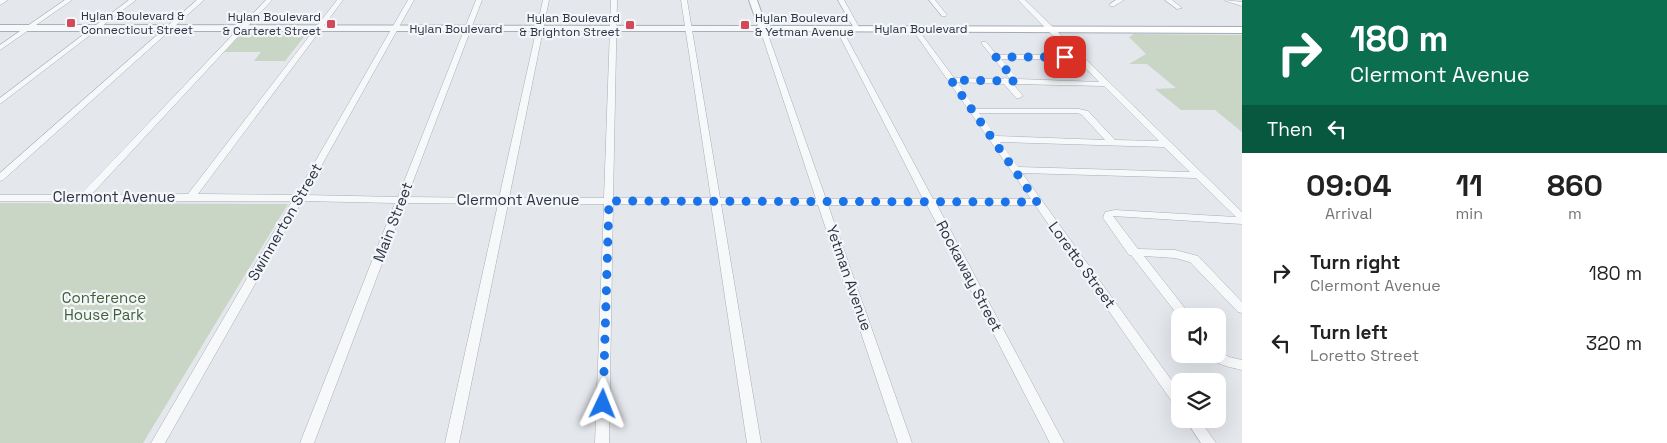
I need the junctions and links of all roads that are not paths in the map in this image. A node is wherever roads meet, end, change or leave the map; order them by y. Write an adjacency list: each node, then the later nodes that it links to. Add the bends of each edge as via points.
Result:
1 (5, 0): 19 (street)
2 (69, 0): 25 (street)
3 (133, 0): 26 (street)
4 (201, 0): 27 (street)
5 (269, 0): 28 (street)
6 (340, 0): 29 (street)
7 (411, 0): 30 (street, Swinnerton Street)
8 (479, 0): 31 (street, Main Street)
9 (546, 0): 32 (street)
10 (614, 0): 33 (street)
11 (684, 0): 34 (street)
12 (753, 0): 35 (street, Yetman Avenue)
13 (841, 0): 37 (street)
14 (932, 0): 23 (street)
15 (1021, 0): 39 (street)
16 (1122, 0): 21 (street)
17 (1168, 0): 22 (street)
18 (1228, 0): 20 (street)
19 (0, 3)
20 (1242, 4)
21 (1112, 5)
22 (1179, 8)
23 (944, 15)
24 (0, 28): 25 (street, Hylan Boulevard)
25 (29, 28): 26 (street, Hylan Boulevard); 42 (street)
26 (96, 28): 27 (street, Hylan Boulevard); 50 (street)
27 (170, 28): 28 (street, Hylan Boulevard); 57 (street)
28 (242, 28): 29 (street, Hylan Boulevard); 58 (street)
29 (318, 28): 30 (street, Hylan Boulevard); 59 (street)
30 (395, 28): 31 (street, Hylan Boulevard); 61 (street, Swinnerton Street)
31 (468, 28): 32 (street, Hylan Boulevard); 62 (street, Main Street)
32 (540, 29): 33 (street, Hylan Boulevard); 63 (street)
33 (613, 29): 34 (street, Hylan Boulevard); 64 (street)
34 (689, 29): 35 (street, Hylan Boulevard); 65 (street)
35 (763, 29): 36 (main road, Hylan Boulevard); 66 (street, Yetman Avenue)
36 (839, 29): 37 (main road, Hylan Boulevard); 67 (street, Rockaway Street)
37 (857, 29): 38 (main road, Hylan Boulevard)
38 (915, 29): 39 (main road, Hylan Boulevard); 45 (street, Loretto Street)
39 (1051, 30): 40 (main road, Hylan Boulevard); 43 (street)
40 (1242, 30)
41 (984, 43): 44 (street)
42 (0, 48)
43 (1078, 56): 44 (street); 48 (street)
44 (996, 57): 47 (street)
45 (951, 80): 46 (street); 51 (street, Loretto Street)
46 (1005, 80): 47 (street); 49 (street)
47 (1015, 81): 48 (street)
48 (1106, 84): 54 (street)
49 (1019, 96)
50 (0, 102)
51 (972, 111): 52 (street, Loretto Street); 53 (street, via 1082,112)
52 (993, 139): 53 (street); 55 (street, Loretto Street)
53 (1111, 141): 54 (street)
54 (1168, 144): 56 (street)
55 (1014, 170): 56 (street); 68 (street, Loretto Street)
56 (1199, 175): 69 (street)
57 (0, 178)
58 (83, 197): 59 (street, Clermont Avenue); 60 (street, Clermont Avenue)
59 (191, 197): 61 (street, Clermont Avenue)
60 (0, 198)
61 (299, 198): 62 (street, Clermont Avenue); 77 (street, Swinnerton Street)
62 (402, 200): 63 (street, Clermont Avenue); 78 (street, Main Street)
63 (504, 200): 64 (street, Clermont Avenue); 79 (street)
64 (609, 201): 65 (street, Clermont Avenue); 80 (street)
65 (716, 201): 66 (street, Clermont Avenue); 81 (street)
66 (823, 202): 67 (street, Clermont Avenue); 82 (street, Yetman Avenue)
67 (930, 202): 68 (street, Clermont Avenue); 83 (street, Rockaway Street)
68 (1037, 202): 75 (street, Loretto Street)
69 (1242, 219): 70 (street, via 1108,214)
70 (1134, 252): 71 (street); 72 (street, via 1175,254 1194,260)
71 (1179, 308)
72 (1242, 309)
73 (1226, 361): 74 (street)
74 (1242, 365)
75 (1171, 389)
76 (1198, 428): 84 (street)
77 (158, 443)
78 (307, 443)
79 (452, 443)
80 (602, 443)
81 (754, 443)
82 (905, 443)
83 (1057, 443)
84 (1209, 443)

